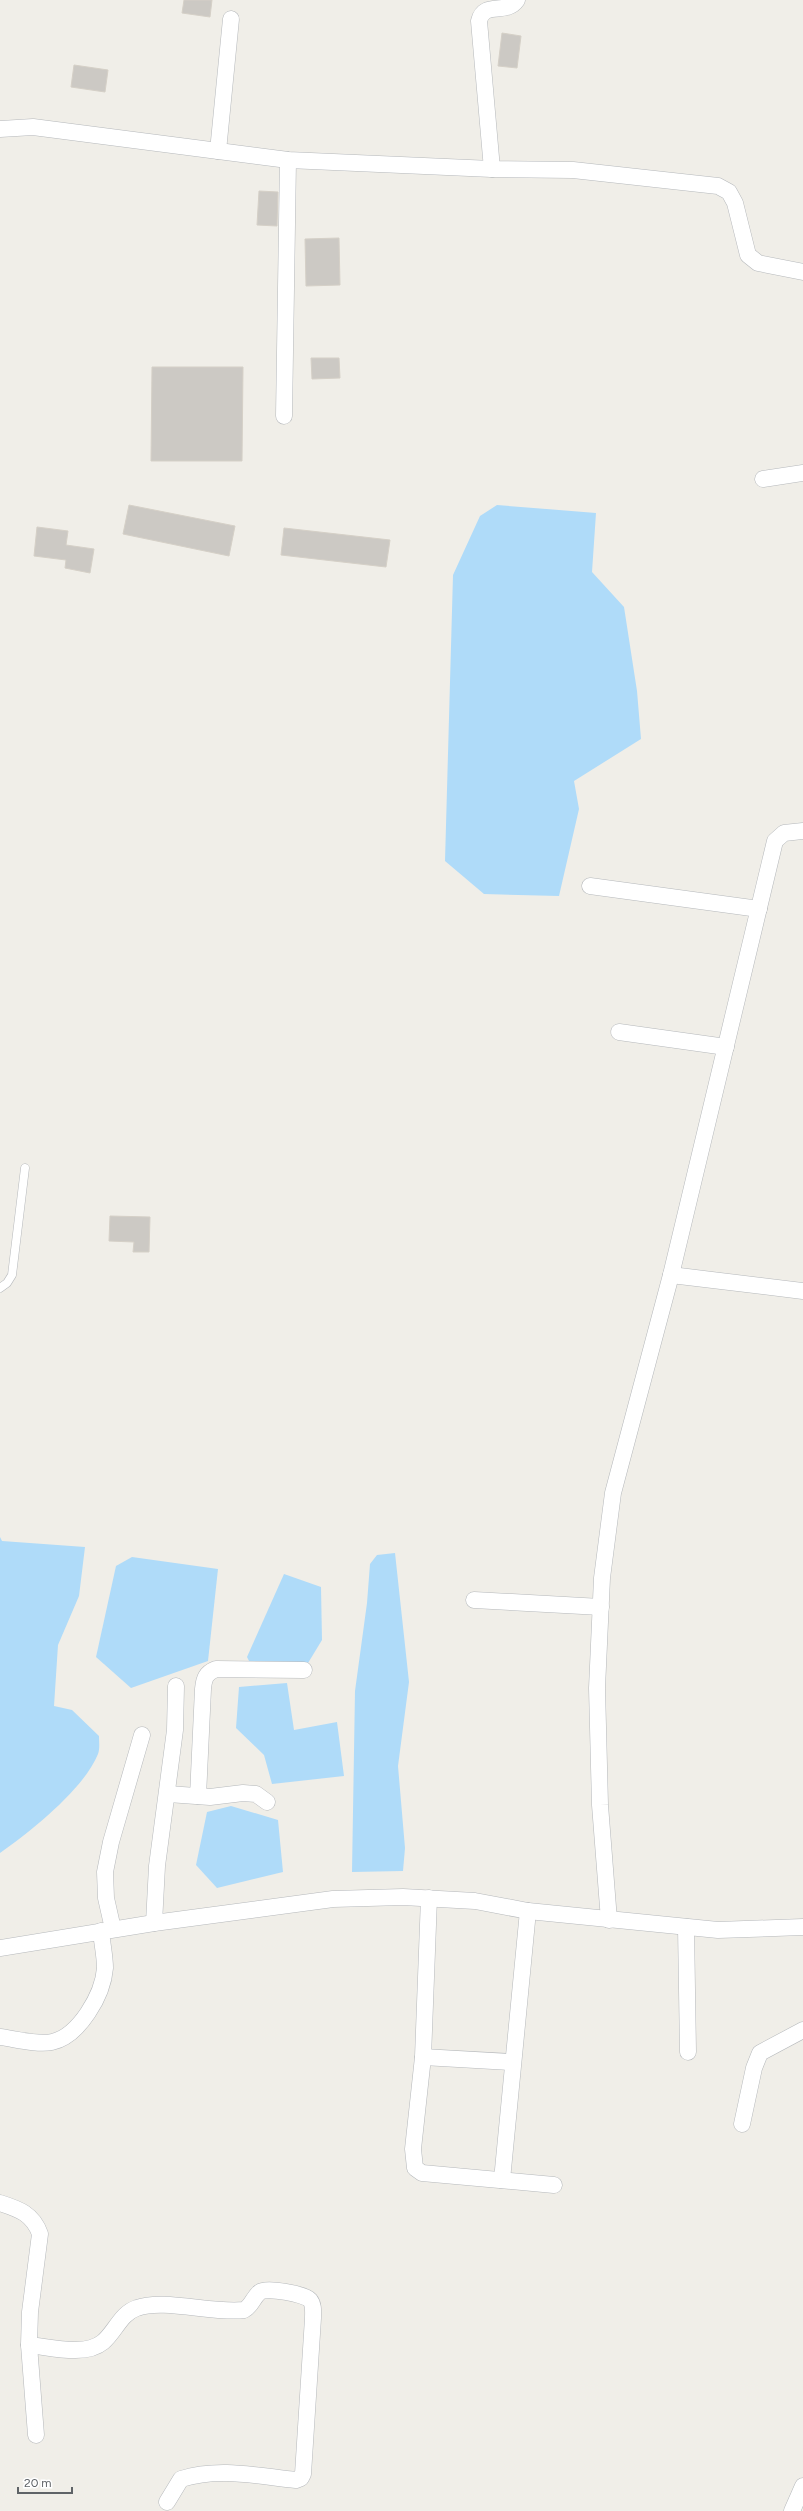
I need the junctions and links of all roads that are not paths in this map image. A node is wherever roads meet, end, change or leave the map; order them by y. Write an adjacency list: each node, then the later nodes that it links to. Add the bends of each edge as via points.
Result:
1 (518, 0): 6 (street, via 510,5 492,4 484,7 478,22)
2 (231, 19): 4 (street)
3 (0, 129): 4 (street, via 33,127)
4 (218, 151): 5 (street)
5 (288, 160): 6 (street); 8 (street)
6 (492, 169): 7 (street, via 574,170 718,186 729,192 735,203 748,255 758,263)
7 (803, 272)
8 (284, 416)
9 (803, 473): 10 (street)
10 (763, 479)
11 (803, 831): 13 (street, via 784,833 775,841)
12 (590, 886): 13 (street)
13 (759, 909): 15 (street)
14 (619, 1032): 15 (street)
15 (726, 1047): 17 (street)
16 (25, 1168): 18 (lane, via 12,1275)
17 (671, 1275): 19 (street); 21 (street, via 612,1493)
18 (0, 1288)
19 (803, 1291)
20 (474, 1600): 21 (street)
21 (601, 1606): 30 (street, via 597,1695 600,1805)
22 (304, 1670): 26 (street, via 216,1669 209,1672 204,1678 203,1689)
23 (176, 1686): 25 (street, via 175,1730)
24 (142, 1735): 34 (street, via 111,1842 105,1872)
25 (168, 1794): 26 (street); 31 (street, via 157,1866)
26 (198, 1796): 27 (street, via 256,1794)
27 (268, 1802)
28 (430, 1898): 29 (street, via 475,1901); 31 (street, via 333,1899); 39 (street)
29 (528, 1911): 30 (street); 40 (street)
30 (609, 1920): 32 (street)
31 (154, 1923): 34 (street)
32 (686, 1927): 33 (street, via 718,1930); 38 (street)
33 (803, 1927)
34 (107, 1930): 35 (street); 37 (street, via 101,1988 78,2028 66,2038 50,2042)
35 (0, 1948)
36 (803, 2030): 41 (street, via 760,2053 754,2068)
37 (0, 2037)
38 (688, 2052)
39 (423, 2057): 40 (street); 42 (street, via 413,2149 415,2168 422,2173)
40 (512, 2062): 42 (street)
41 (742, 2124)
42 (502, 2180): 43 (street)
43 (554, 2185)
44 (0, 2203): 45 (street, via 29,2215 40,2234 30,2312)
45 (29, 2345): 46 (street); 48 (street, via 80,2350 94,2348 136,2308 152,2305 244,2310 249,2308 260,2292 266,2290 304,2295 310,2300 313,2318 304,2474 296,2480 230,2472 191,2476 181,2479)
46 (36, 2435)
47 (803, 2486): 49 (street)
48 (167, 2502)
49 (792, 2511)

